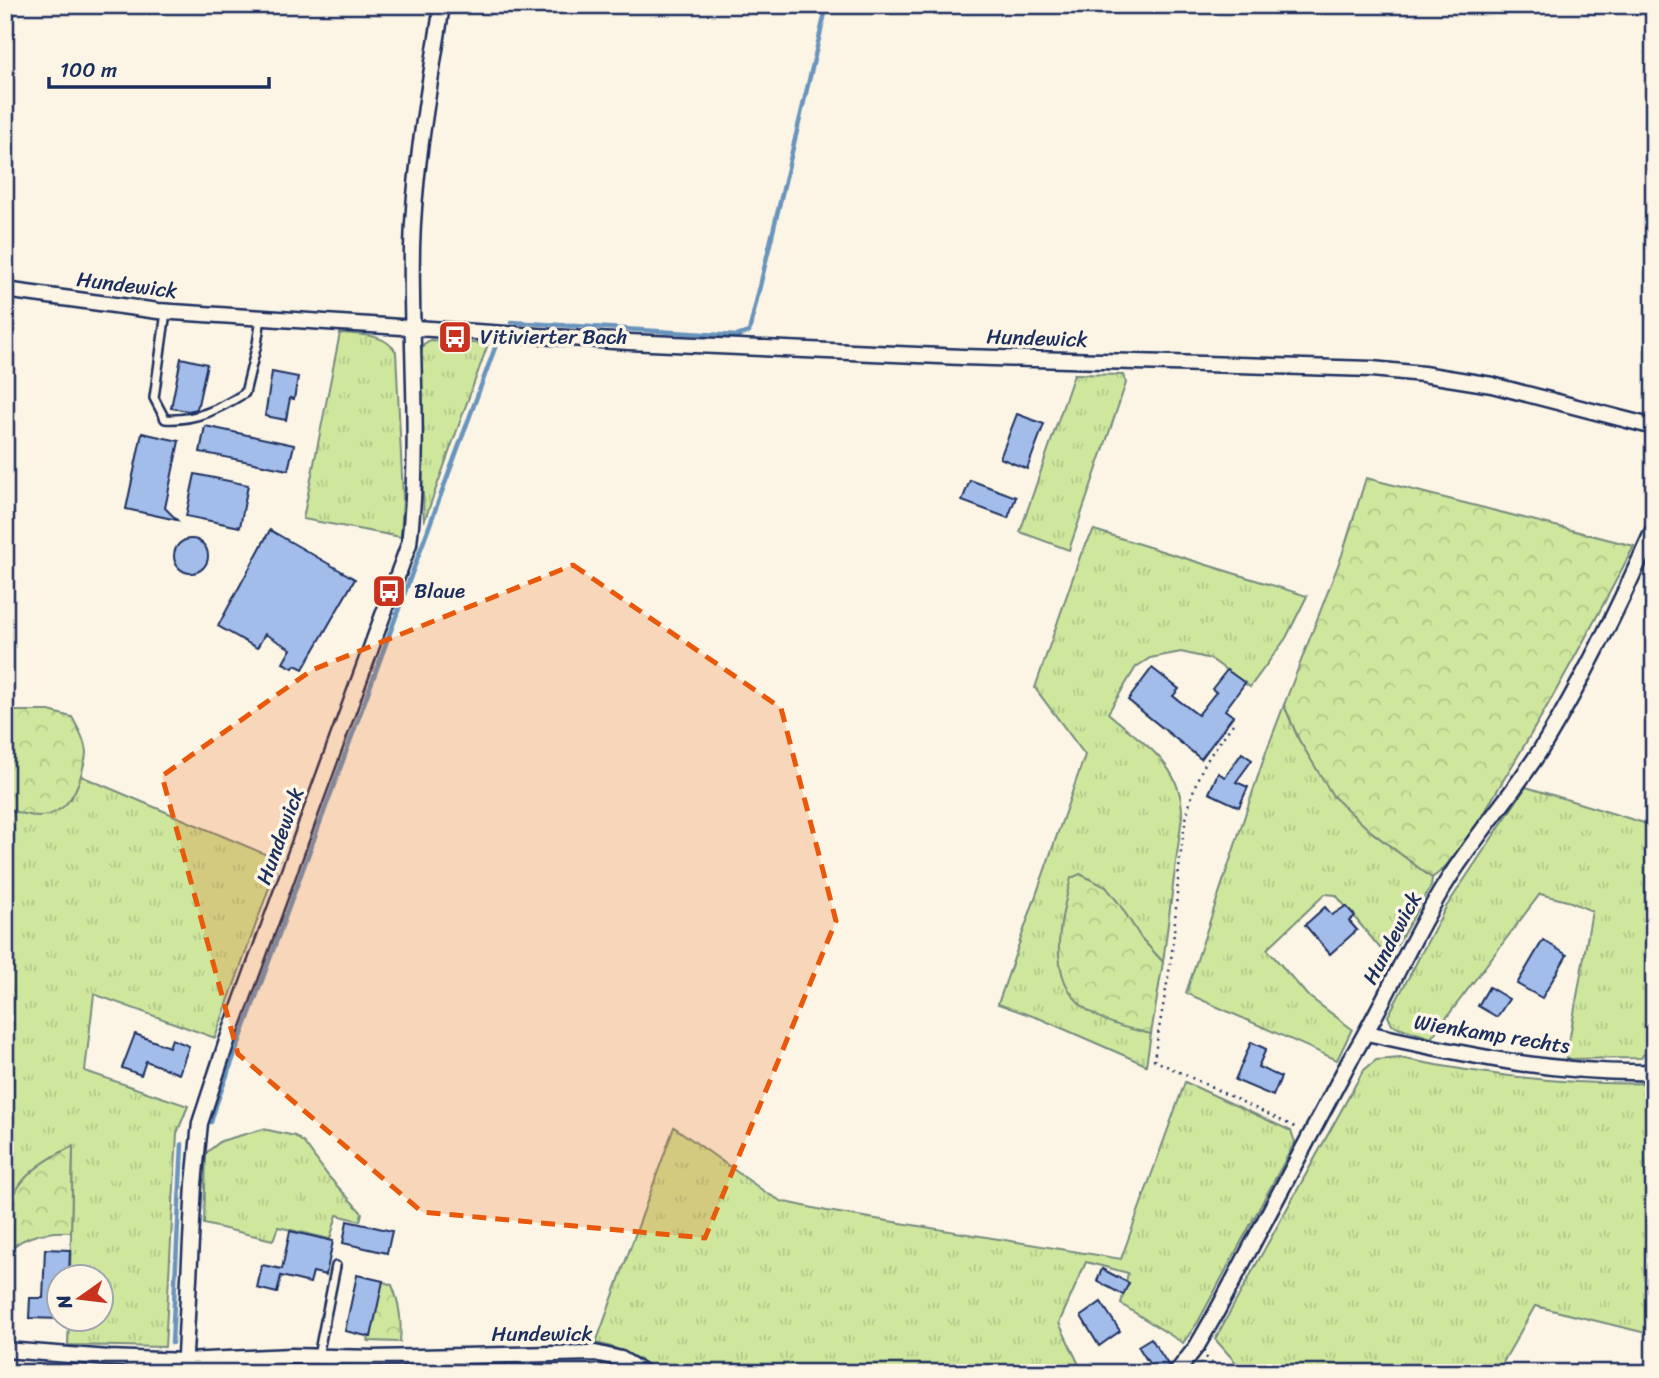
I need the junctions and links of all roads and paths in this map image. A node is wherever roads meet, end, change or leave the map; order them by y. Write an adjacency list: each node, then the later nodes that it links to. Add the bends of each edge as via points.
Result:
1 (442, 5): 5 (street, Hundewick, via 414,204)
2 (5, 290): 3 (street, Hundewick)
3 (166, 312): 4 (street, Hundewick); 4 (lane, via 154,398 165,419 184,421 245,393)
4 (261, 318): 5 (street, Hundewick)
5 (412, 327): 6 (street, Hundewick, via 961,357 1372,369 1492,385); 16 (street, Hundewick, via 414,474 409,544 200,1123)
6 (1654, 427)
7 (1654, 528): 9 (street, Hundewick, via 1546,742 1446,883)
8 (1233, 724): 11 (path, via 1210,755 1192,798 1154,1060)
9 (1367, 1033): 10 (street, Wienkamp rechts, via 1522,1065); 11 (street, Hundewick)
10 (1654, 1072)
11 (1310, 1135): 13 (street, Hundewick)
12 (336, 1266): 15 (lane)
13 (1197, 1346): 18 (street, Hundewick); 19 (path)
14 (5, 1350): 16 (street, Hundewick)
15 (317, 1357): 16 (street, Hundewick); 17 (street, Hundewick, via 595,1353 621,1359)
16 (184, 1367)
17 (644, 1373)
18 (1176, 1373)
19 (1220, 1373)

